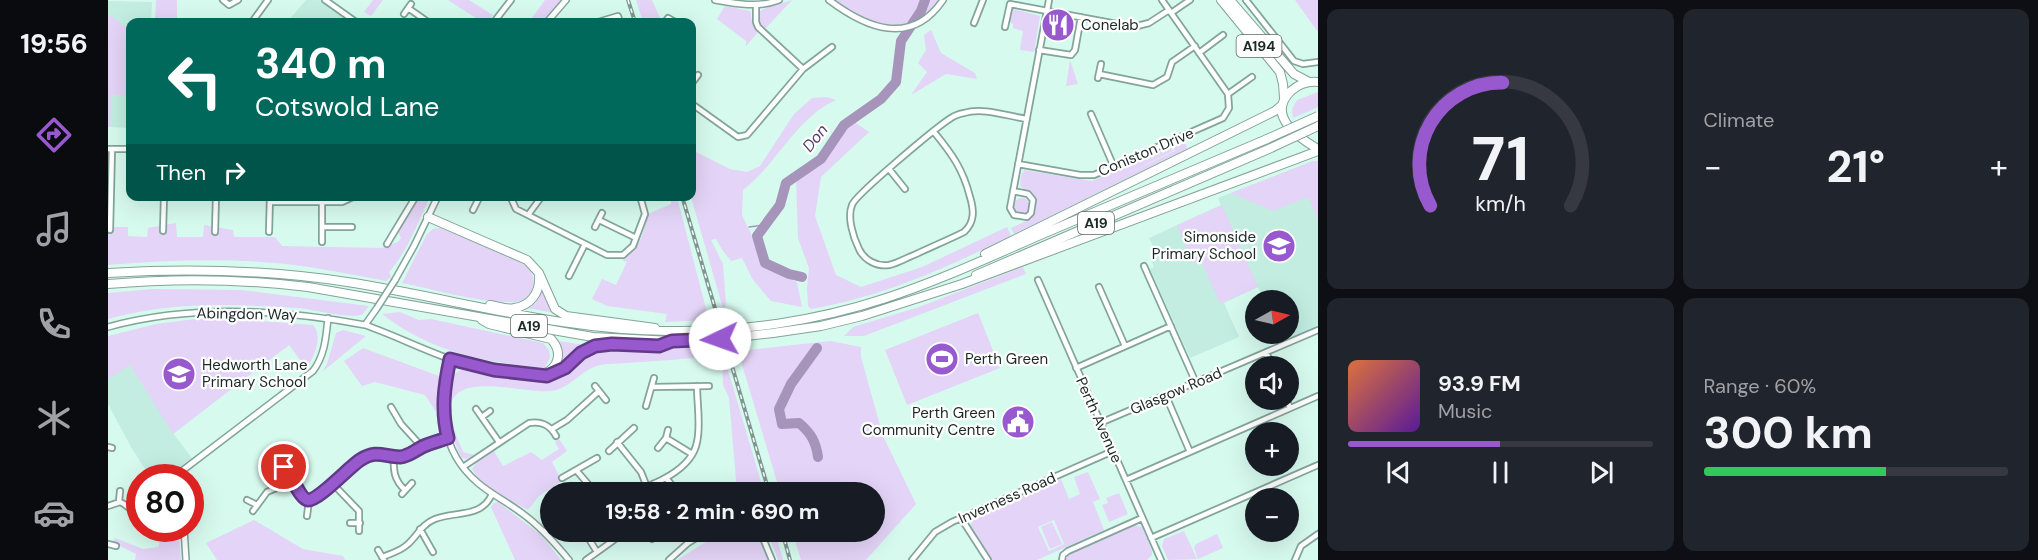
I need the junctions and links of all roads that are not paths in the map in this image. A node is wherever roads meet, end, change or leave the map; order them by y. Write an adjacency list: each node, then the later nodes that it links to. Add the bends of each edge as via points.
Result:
1 (223, 0): 2 (street, via 229,5)
2 (238, 0)
3 (268, 0): 25 (street)
4 (325, 0): 18 (street)
5 (509, 0): 28 (street)
6 (566, 0): 29 (street)
7 (715, 0): 19 (street)
8 (779, 0): 19 (street)
9 (829, 0): 10 (street, via 858,20 901,29 920,24)
10 (943, 0)
11 (983, 0): 31 (street)
12 (1049, 0): 20 (street)
13 (1162, 0): 21 (street)
14 (1190, 0): 21 (street)
15 (1221, 0): 46 (highway, A194, via 1280,72)
16 (1230, 0): 44 (highway, A194, via 1294,74)
17 (1246, 0): 38 (street, via 1294,61)
18 (334, 3): 26 (street)
19 (756, 5): 40 (street, via 758,27)
20 (1047, 11): 24 (street); 32 (street, via 1010,4); 36 (street)
21 (1170, 11): 24 (street, via 1139,27); 34 (street)
22 (404, 14): 27 (street, via 410,6)
23 (661, 14): 30 (street)
24 (1081, 17): 36 (street, via 1074,53)
25 (255, 18)
26 (351, 18)
27 (424, 18)
28 (497, 18)
29 (551, 18)
30 (664, 18)
31 (974, 23)
32 (1005, 27)
33 (1223, 35): 37 (street)
34 (1195, 46): 37 (street); 39 (street, via 1172,63 1167,77 1153,85 1098,76)
35 (832, 47): 40 (street)
36 (1040, 50): 50 (street)
37 (1199, 53): 45 (street)
38 (1318, 62)
39 (1101, 64)
40 (803, 69): 47 (street, via 747,135 738,137)
41 (698, 75): 43 (street)
42 (1252, 77): 45 (street)
43 (696, 78)
44 (1314, 82): 46 (highway, A194, via 1296,87)
45 (1228, 94): 57 (street, Coniston Drive, via 1229,108 1220,121)
46 (1283, 102): 55 (highway, A194, via 1282,113 1290,129); 96 (highway, via 1275,111)
47 (696, 107)
48 (1091, 114): 57 (street)
49 (1318, 116): 96 (highway, A19, bridge)
50 (1027, 119): 52 (street, via 970,111 953,116); 56 (street)
51 (1318, 126): 101 (highway, A19, bridge)
52 (934, 132): 58 (street); 58 (street, via 965,176 973,209 970,225 964,232 893,264 865,258 857,245 851,206)
53 (110, 149): 54 (street); 82 (street)
54 (126, 149)
55 (1318, 150): 101 (highway)
56 (1018, 164): 57 (street, Coniston Drive, via 1084,175); 60 (street)
57 (1114, 167)
58 (889, 169): 59 (street)
59 (905, 189)
60 (1013, 191): 60 (street, via 1012,213 1027,217 1033,200 1028,194)
61 (164, 201): 83 (street)
62 (216, 201): 84 (street)
63 (270, 201): 85 (street)
64 (305, 201): 71 (street)
65 (344, 201): 71 (street)
66 (413, 201): 86 (street)
67 (436, 201): 77 (street)
68 (512, 201): 76 (street, via 516,209)
69 (538, 201): 76 (street)
70 (641, 201): 87 (street, via 645,214)
71 (322, 202): 79 (street)
72 (477, 203): 73 (street); 74 (street)
73 (484, 206)
74 (473, 210)
75 (602, 213): 78 (street)
76 (528, 215): 91 (street)
77 (428, 217): 94 (highway, via 527,260); 104 (street, bridge, via 404,267)
78 (599, 220): 81 (street); 87 (street)
79 (322, 227): 80 (street); 89 (street)
80 (352, 227)
81 (595, 227)
82 (111, 230)
83 (163, 231)
84 (216, 232)
85 (269, 232)
86 (392, 237): 88 (street); 90 (street)
87 (636, 238): 91 (street, via 623,255 608,255)
88 (398, 240)
89 (322, 242)
90 (387, 244)
91 (585, 244): 95 (street)
92 (1144, 266): 105 (street)
93 (108, 273): 100 (highway, A19, via 253,272)
94 (539, 273): 100 (highway, via 538,291 527,304 513,309); 108 (highway, via 555,309 566,316)
95 (569, 276)
96 (933, 280): 108 (highway, A19, via 882,299 800,319)
97 (1038, 280): 114 (street, Perth Avenue)
98 (108, 284): 102 (highway, A19, via 191,279 273,283)
99 (1098, 287): 110 (street)
100 (426, 297): 108 (highway, A19, via 557,322)
101 (922, 297): 109 (highway, A19, via 821,326)
102 (477, 316): 109 (highway, A19, via 593,337); 115 (highway, via 489,324 551,339 558,351 557,364)
103 (328, 318): 104 (street, Abingdon Way); 106 (street, Abingdon Way, via 209,312 153,317); 151 (street, via 324,348 314,371)
104 (365, 326): 113 (street, Abingdon Way)
105 (1171, 326): 110 (street); 117 (street)
106 (108, 327)
107 (1318, 330): 111 (street, Glasgow Road)
108 (670, 332)
109 (672, 341): 115 (highway, via 659,346 595,346 555,374)
110 (1125, 346): 114 (street)
111 (1266, 352): 112 (street); 117 (street, Glasgow Road)
112 (1268, 356)
113 (450, 359): 115 (highway); 138 (street, via 443,400)
114 (1076, 368): 133 (street, Perth Avenue)
115 (539, 376)
116 (654, 378): 121 (street)
117 (1196, 383): 123 (street, Glasgow Road)
118 (595, 386): 122 (street)
119 (697, 386): 120 (street); 121 (street); 147 (street, via 698,435)
120 (709, 386)
121 (652, 387): 127 (street)
122 (598, 392): 125 (street); 135 (street)
123 (1166, 396): 133 (street, Glasgow Road); 146 (street)
124 (1318, 396): 126 (street)
125 (606, 400)
126 (1299, 404)
127 (646, 406)
128 (391, 407): 142 (street)
129 (476, 408): 132 (street)
130 (1285, 410): 146 (street)
131 (490, 411): 132 (street)
132 (483, 417): 140 (street)
133 (1100, 423): 145 (street, Perth Avenue)
134 (634, 428): 141 (street)
135 (552, 429): 137 (street); 140 (street, via 541,422 530,423)
136 (668, 430): 139 (street)
137 (556, 436)
138 (448, 438): 142 (street); 153 (street)
139 (666, 438): 143 (street); 147 (street)
140 (499, 442): 153 (street)
141 (617, 442): 144 (street); 160 (street)
142 (422, 447): 148 (street, via 406,456)
143 (658, 448)
144 (609, 451)
145 (1113, 451): 158 (street, Perth Avenue); 175 (street, Inverness Road)
146 (1190, 452): 158 (street)
147 (692, 454): 156 (street)
148 (394, 456): 163 (street, via 394,473 404,492); 164 (street, via 366,457)
149 (597, 458): 154 (street)
150 (279, 463): 157 (street)
151 (191, 464)
152 (1318, 465): 183 (street)
153 (463, 467): 166 (street)
154 (576, 470): 155 (street); 159 (street)
155 (562, 478)
156 (666, 478): 161 (street); 162 (street)
157 (294, 480): 168 (street, via 301,496); 171 (street, via 267,492)
158 (1126, 480): 176 (street, Perth Avenue)
159 (586, 482)
160 (645, 482)
161 (658, 482)
162 (669, 482)
163 (412, 483)
164 (333, 484): 168 (street); 178 (street, via 357,508)
165 (120, 491): 169 (street)
166 (492, 494): 179 (street); 180 (street, via 483,507 435,519)
167 (247, 500): 171 (street)
168 (309, 500): 174 (street)
169 (119, 502): 170 (street); 172 (street)
170 (126, 505)
171 (257, 505): 173 (street)
172 (108, 506)
173 (253, 511)
174 (307, 516)
175 (961, 518): 202 (street, Inverness Road, via 935,532); 203 (street)
176 (1142, 519): 183 (street, Perth Avenue); 204 (street, via 1068,551)
177 (350, 523): 178 (street)
178 (360, 523): 181 (street)
179 (540, 528)
180 (420, 529): 193 (street); 196 (street, via 404,548)
181 (360, 531)
182 (1318, 534): 206 (street, via 1301,546)
183 (1151, 538): 195 (street, Perth Avenue)
184 (185, 542): 197 (street)
185 (553, 542): 198 (street)
186 (591, 542): 194 (street)
187 (611, 542): 194 (street)
188 (690, 542): 200 (street)
189 (765, 542): 201 (street)
190 (108, 544): 191 (street)
191 (116, 546)
192 (378, 549): 196 (street)
193 (433, 552)
194 (597, 552): 199 (street)
195 (1160, 558): 205 (street)
196 (383, 559)
197 (186, 560)
198 (569, 560)
199 (586, 560)
200 (669, 560)
201 (772, 560)
202 (912, 560)
203 (988, 560)
204 (1062, 560)
205 (1152, 560)
206 (1295, 560)

